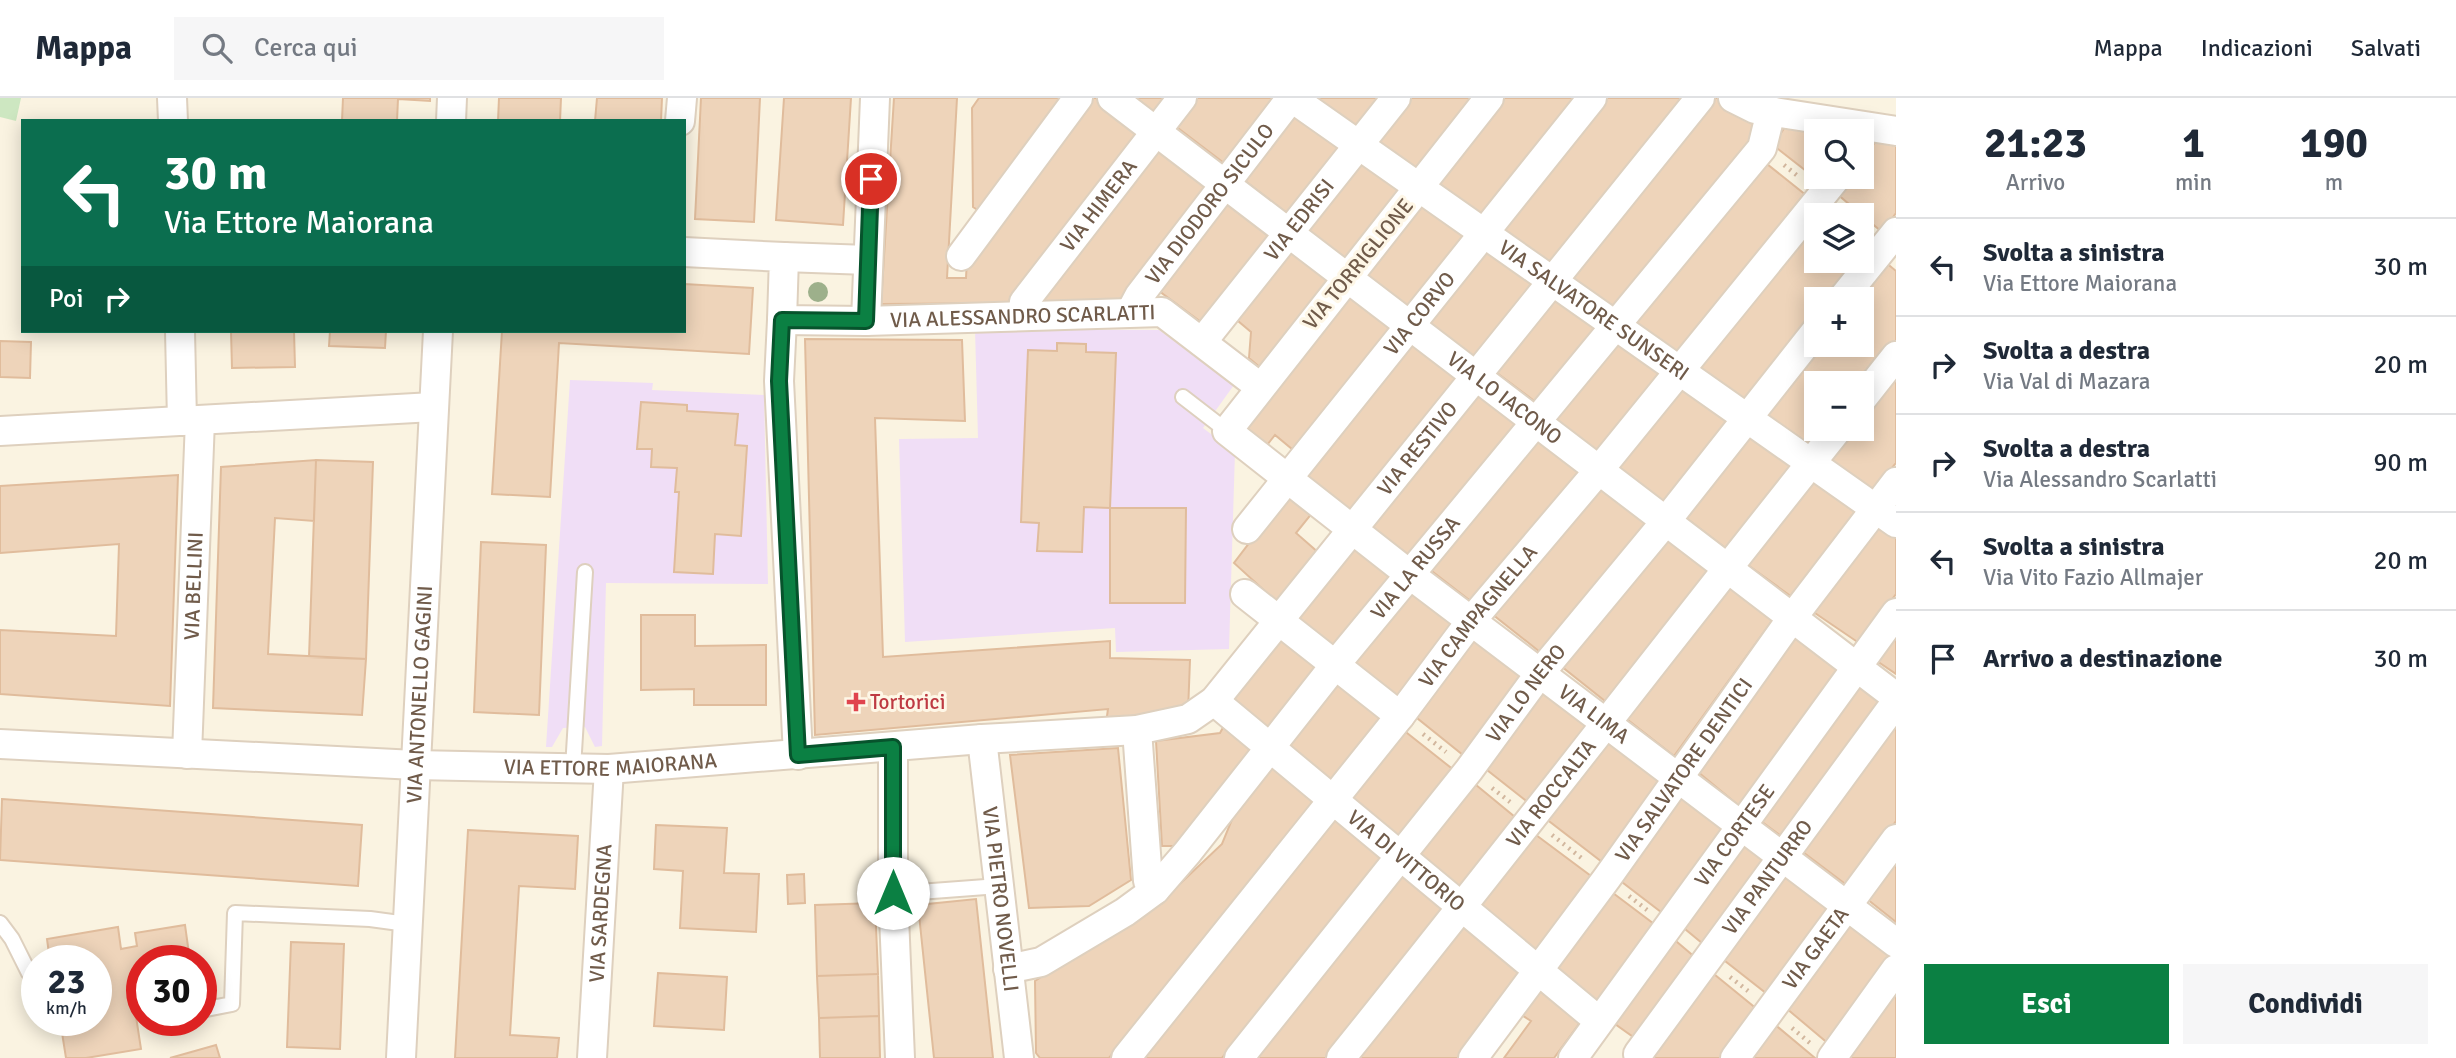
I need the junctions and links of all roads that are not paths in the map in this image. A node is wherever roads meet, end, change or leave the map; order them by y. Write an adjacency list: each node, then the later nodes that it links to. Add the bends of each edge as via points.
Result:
1 (172, 98): 15 (street)
2 (452, 98): 16 (street)
3 (682, 98): 17 (street)
4 (874, 98): 32 (street)
5 (1078, 98): 30 (street)
6 (1112, 98): 20 (street, VIA LO IACONO)
7 (1182, 98): 20 (street, VIA HIMERA)
8 (1291, 98): 22 (street, VIA SALVATORE SUNSERI); 23 (street, VIA DIODORO SICULO)
9 (1396, 98): 22 (street, VIA EDRISI)
10 (1489, 98): 24 (street, VIA TORRIGLIONE)
11 (1592, 98): 28 (street, VIA CORVO)
12 (1700, 98): 34 (street, VIA RESTIVO)
13 (1734, 98): 14 (street)
14 (1771, 111): 18 (street); 40 (street, VIA LA RUSSA, via 1762,148)
15 (173, 119)
16 (450, 119)
17 (680, 119)
18 (1804, 120)
19 (1896, 131): 21 (street)
20 (1156, 132): 23 (street, VIA LO IACONO); 37 (street, VIA HIMERA, via 1024,302)
21 (1874, 135)
22 (1358, 145): 24 (street, VIA SALVATORE SUNSERI); 27 (street, VIA EDRISI)
23 (1225, 184): 27 (street, VIA LO IACONO); 36 (street, VIA DIODORO SICULO)
24 (1419, 188): 28 (street, VIA SALVATORE SUNSERI); 33 (street, VIA TORRIGLIONE)
25 (1827, 189): 47 (street, VIA CAMPAGNELLA)
26 (1896, 232): 35 (street)
27 (1288, 233): 33 (street, VIA LO IACONO); 44 (street, VIA EDRISI)
28 (1484, 233): 34 (street, VIA SALVATORE SUNSERI); 41 (street, VIA CORVO)
29 (686, 252): 31 (street)
30 (961, 256)
31 (784, 257): 32 (street); 38 (street)
32 (868, 260): 39 (street)
33 (1347, 278): 41 (street, VIA LO IACONO); 50 (street, VIA TORRIGLIONE)
34 (1553, 281): 40 (street, VIA SALVATORE SUNSERI); 48 (street, VIA RESTIVO)
35 (1852, 287)
36 (1131, 311): 37 (street, VIA ALESSANDRO SCARLATTI); 44 (street, VIA ALESSANDRO SCARLATTI, via 1162,312)
37 (1022, 316): 39 (street, VIA ALESSANDRO SCARLATTI)
38 (782, 320): 39 (street, VIA ALESSANDRO SCARLATTI); 88 (street, via 779,381)
39 (866, 321)
40 (1615, 325): 47 (street, VIA SALVATORE SUNSERI); 55 (street, VIA LA RUSSA)
41 (1410, 326): 48 (street, VIA LO IACONO); 61 (street, VIA CORVO)
42 (180, 333): 54 (street, VIA BELLINI)
43 (438, 333): 52 (street, VIA ANTONELLO GAGINI)
44 (1202, 342): 50 (street, VIA ALESSANDRO SCARLATTI)
45 (1804, 346): 53 (street, VIA LO NERO)
46 (1896, 356): 49 (street)
47 (1678, 370): 53 (street, VIA SALVATORE SUNSERI); 60 (street, VIA CAMPAGNELLA)
48 (1476, 376): 55 (street, VIA LO IACONO); 66 (street, VIA RESTIVO)
49 (1874, 384)
50 (1259, 387): 57 (street, VIA TORRIGLIONE)
51 (1182, 397): 57 (lane)
52 (433, 407): 54 (street); 89 (street, VIA ANTONELLO GAGINI)
53 (1746, 418): 59 (street, VIA SALVATORE SUNSERI); 64 (street, VIA LO NERO)
54 (191, 420): 56 (street); 87 (street, VIA BELLINI)
55 (1536, 422): 60 (street, VIA LO IACONO); 69 (street, VIA LA RUSSA)
56 (0, 431)
57 (1227, 431): 61 (street, VIA LIMA)
58 (1828, 441): 59 (street, VIA ROCCALTA)
59 (1811, 463): 63 (street, VIA SALVATORE SUNSERI); 67 (street, VIA ROCCALTA)
60 (1599, 470): 64 (street, VIA LO IACONO); 74 (street, VIA CAMPAGNELLA)
61 (1287, 478): 65 (street, VIA CORVO); 66 (street, VIA LIMA)
62 (1896, 482): 63 (street, VIA SALVATORE DENTICI)
63 (1885, 516): 72 (street, VIA SALVATORE DENTICI)
64 (1666, 521): 67 (street, VIA LO IACONO); 77 (street, VIA LO NERO)
65 (1247, 528)
66 (1353, 529): 69 (street, VIA LIMA); 73 (street, VIA RESTIVO)
67 (1727, 568): 72 (street, VIA LO IACONO); 81 (street, VIA ROCCALTA)
68 (585, 572): 90 (lane)
69 (1409, 574): 74 (street, VIA LIMA); 75 (street, VIA LA RUSSA)
70 (1245, 594): 73 (street)
71 (1896, 612): 76 (street, VIA CORTESE)
72 (1792, 618): 76 (street, VIA LO IACONO); 92 (street, VIA SALVATORE DENTICI)
73 (1279, 620): 75 (street); 79 (street, VIA RESTIVO)
74 (1471, 621): 77 (street, VIA LIMA); 80 (street, VIA CAMPAGNELLA)
75 (1335, 664): 80 (street); 85 (street, VIA LA RUSSA)
76 (1856, 666): 78 (street, VIA LO IACONO); 94 (street, VIA CORTESE)
77 (1540, 673): 81 (street, VIA LIMA); 96 (street, VIA LO NERO)
78 (1896, 700): 97 (street, VIA PANTURRO)
79 (1214, 701): 82 (street, VIA ETTORE MAIORANA, via 1188,719); 85 (street, VIA DI VITTORIO)
80 (1400, 716): 93 (street, VIA CAMPAGNELLA)
81 (1606, 723): 92 (street, VIA LIMA); 102 (street, VIA ROCCALTA)
82 (1137, 730): 83 (street, VIA ETTORE MAIORANA); 99 (street, via 1148,881)
83 (982, 739): 86 (street, VIA ETTORE MAIORANA); 98 (street, VIA PIETRO NOVELLI)
84 (0, 744): 87 (street, VIA ETTORE MAIORANA)
85 (1271, 746): 93 (street, VIA DI VITTORIO); 99 (street, VIA LA RUSSA)
86 (893, 747): 88 (street, VIA ETTORE MAIORANA); 115 (street)
87 (187, 754): 89 (street, VIA ETTORE MAIORANA)
88 (798, 755): 91 (street, VIA ETTORE MAIORANA)
89 (415, 765): 90 (street, VIA ETTORE MAIORANA); 104 (street, VIA ANTONELLO GAGINI)
90 (573, 768): 91 (street, VIA ETTORE MAIORANA)
91 (609, 769): 114 (street, VIA SARDEGNA)
92 (1677, 777): 94 (street, VIA LIMA); 109 (street, VIA SALVATORE DENTICI)
93 (1333, 799): 96 (street, VIA DI VITTORIO); 117 (street, VIA CAMPAGNELLA)
94 (1741, 825): 97 (street, VIA LIMA); 111 (street, VIA CORTESE)
95 (1896, 839): 101 (street, VIA GAETA)
96 (1400, 855): 102 (street, VIA DI VITTORIO); 118 (street, VIA LO NERO)
97 (1783, 858): 101 (street, VIA LIMA); 112 (street, VIA PANTURRO)
98 (999, 886): 100 (lane); 107 (street, VIA PIETRO NOVELLI)
99 (1155, 890): 107 (street, VIA LA RUSSA, via 1041,962)
100 (919, 892)
101 (1848, 907): 105 (street, VIA LIMA); 122 (street, VIA GAETA)
102 (1462, 908): 109 (street, VIA DI VITTORIO); 119 (street, VIA ROCCALTA)
103 (0, 923): 106 (lane)
104 (407, 923): 110 (lane, via 235,913 232,1003); 113 (street, VIA ANTONELLO GAGINI)
105 (1896, 943)
106 (21, 957)
107 (1008, 969): 116 (street, VIA PIETRO NOVELLI)
108 (1896, 969): 123 (street)
109 (1538, 971): 111 (street, VIA DI VITTORIO); 120 (street, VIA SALVATORE DENTICI)
110 (217, 1006)
111 (1599, 1021): 121 (street, VIA CORTESE)
112 (1638, 1054)
113 (401, 1058)
114 (592, 1058)
115 (900, 1058)
116 (1018, 1058)
117 (1125, 1058)
118 (1239, 1058)
119 (1341, 1058)
120 (1473, 1058)
121 (1573, 1058)
122 (1735, 1058)
123 (1832, 1058)

